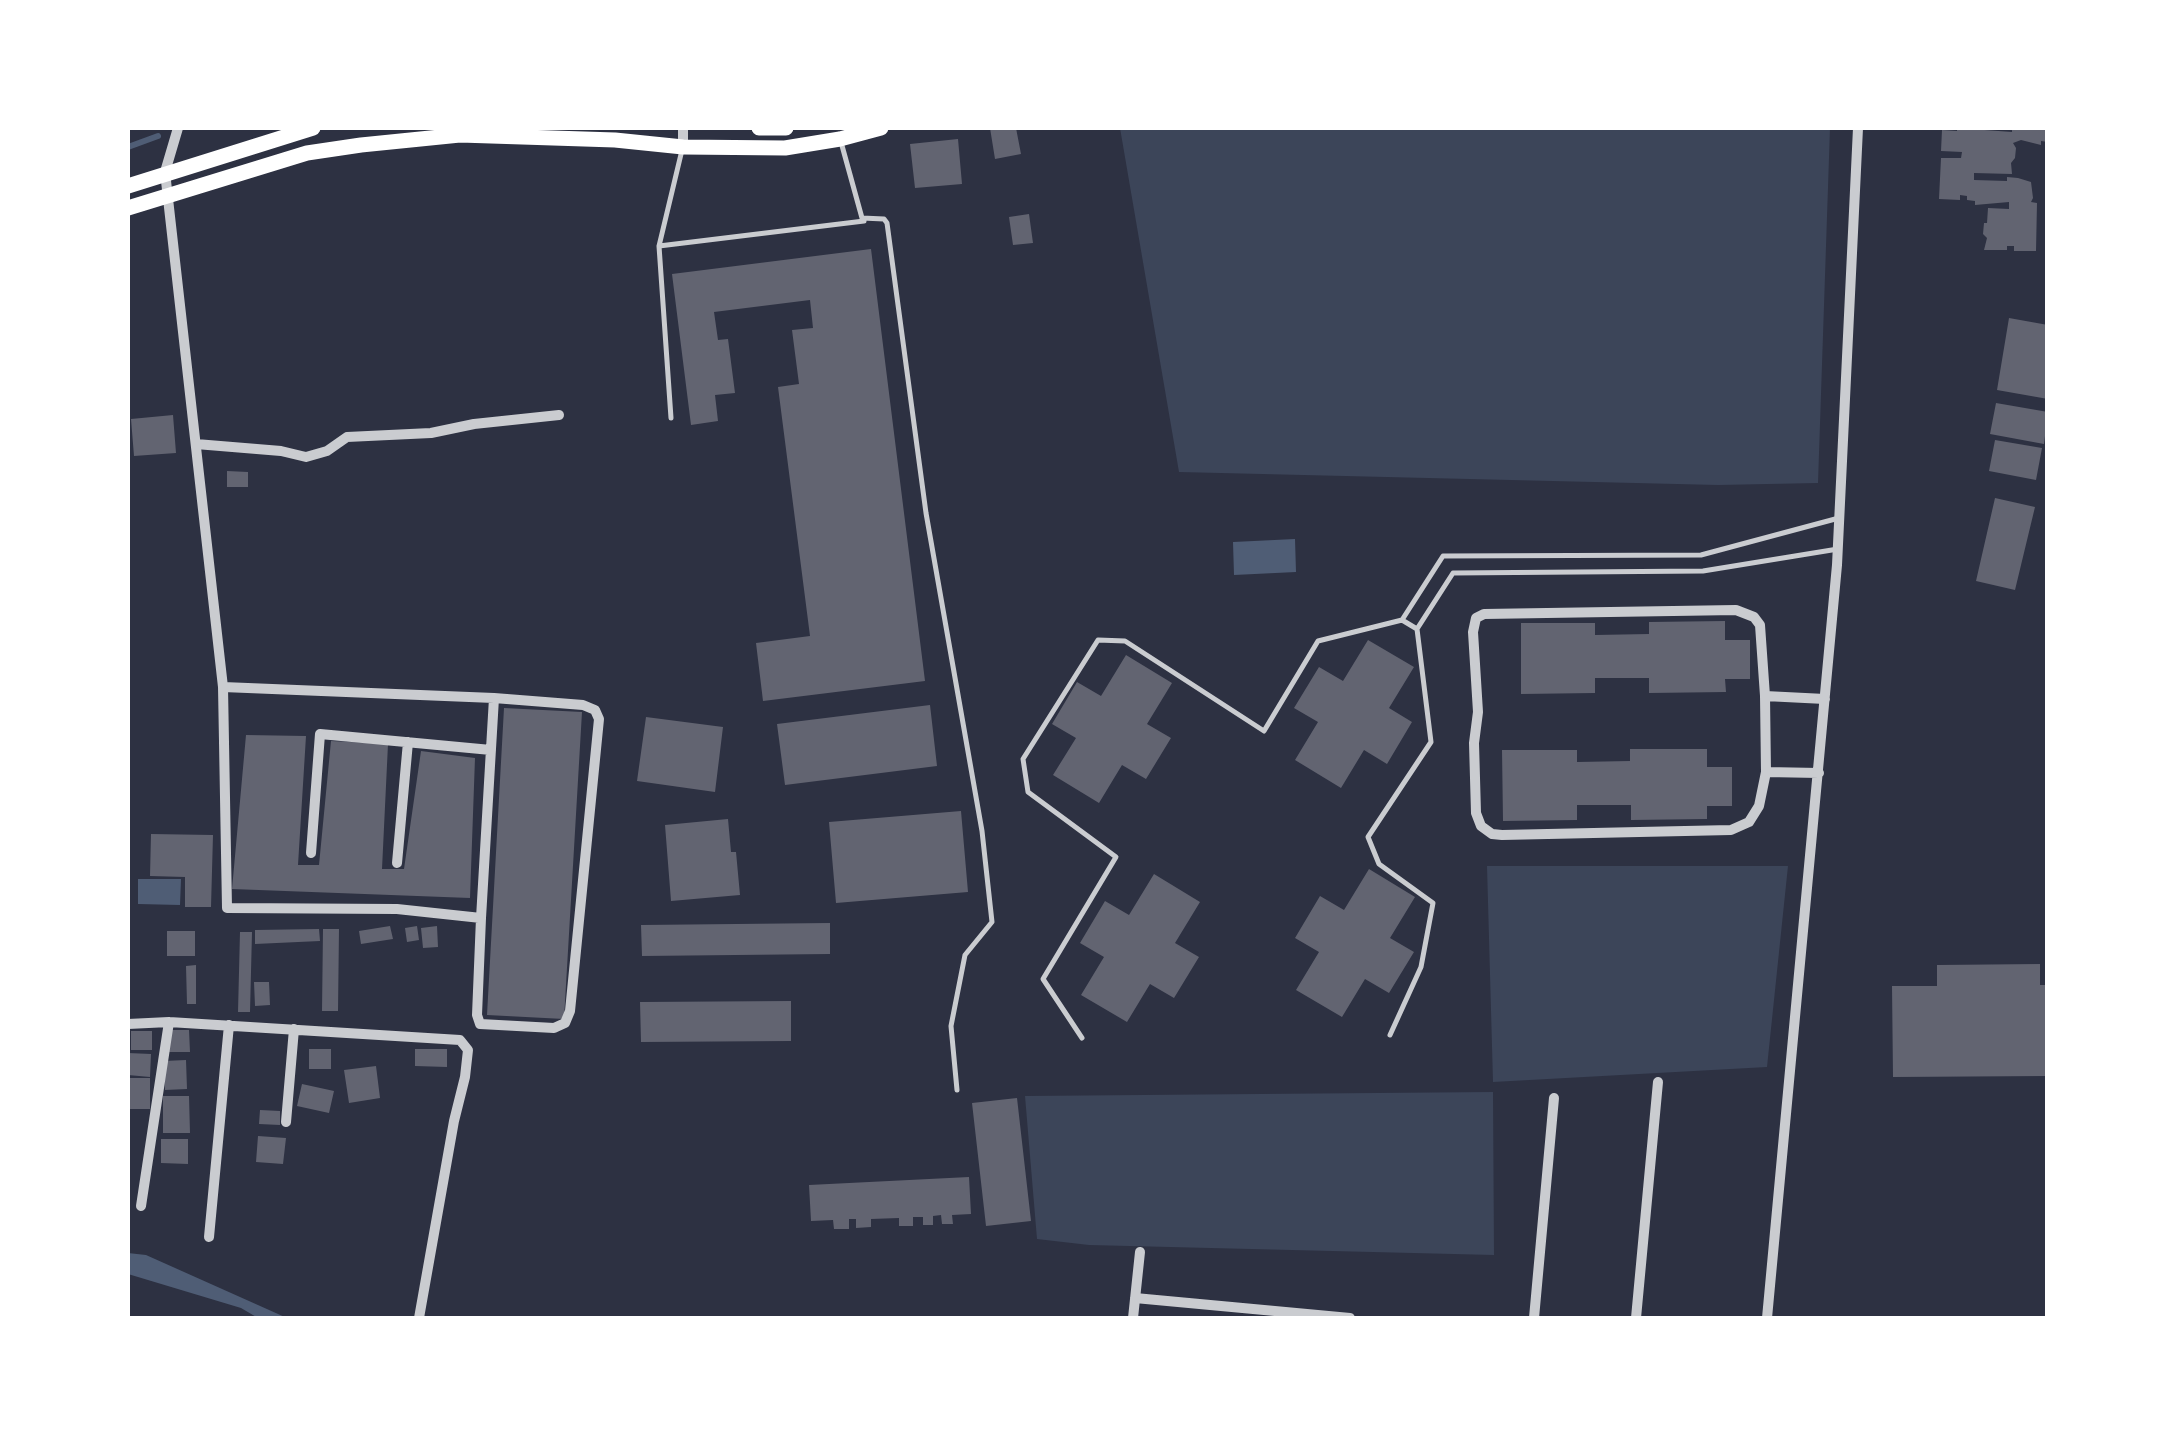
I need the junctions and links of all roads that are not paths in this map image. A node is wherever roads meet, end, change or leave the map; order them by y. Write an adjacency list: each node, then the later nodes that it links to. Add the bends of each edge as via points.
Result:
1 (178, 128): 12 (street)
2 (314, 128): 12 (main road)
3 (350, 128): 10 (main road)
4 (682, 128): 11 (street)
5 (759, 128): 6 (main road)
6 (782, 128)
7 (881, 128): 9 (main road)
8 (1858, 128): 21 (street)
9 (840, 139): 11 (main road, via 786,148); 16 (lane)
10 (354, 146): 11 (main road, via 460,135); 14 (main road)
11 (683, 147): 17 (lane)
12 (165, 172): 13 (main road); 14 (street)
13 (128, 186)
14 (167, 194): 15 (main road); 20 (street)
15 (128, 208)
16 (867, 220): 17 (lane); 43 (lane, via 887,223 992,922 965,954 950,1026)
17 (659, 246): 19 (lane)
18 (559, 415): 20 (street, via 347,437 306,457)
19 (670, 418)
20 (196, 444): 25 (street)
21 (1840, 518): 22 (street); 23 (lane, via 1702,555 1444,556)
22 (1838, 549): 24 (lane, via 1703,572 1453,573); 28 (street)
23 (1402, 620): 24 (lane); 41 (lane, via 1318,641 1264,731 1126,641 1098,640 1022,759 1028,792 1116,857 1043,980)
24 (1417, 629): 40 (lane, via 1431,742 1368,837 1378,864 1433,904 1421,968)
25 (223, 687): 27 (street); 35 (street, via 228,908 397,909)
26 (1765, 696): 28 (street); 31 (street); 31 (street, via 1760,624 1744,612 1484,614 1473,624 1476,813 1492,834 1731,830 1755,815)
27 (494, 698): 30 (street); 35 (street, via 583,704 600,719 565,1023 480,1024)
28 (1826, 698): 32 (street)
29 (408, 742): 30 (street); 33 (street, via 320,734); 34 (street)
30 (491, 750): 35 (street)
31 (1766, 772): 32 (street)
32 (1819, 773): 57 (street)
33 (311, 853)
34 (396, 863)
35 (481, 918)
36 (169, 1022): 37 (street); 38 (street); 46 (street)
37 (128, 1024)
38 (229, 1025): 39 (street); 47 (street)
39 (294, 1029): 45 (street); 51 (street, via 449,1038 468,1050)
40 (1390, 1035)
41 (1082, 1038)
42 (1658, 1082): 56 (street)
43 (957, 1090)
44 (1554, 1098): 55 (street)
45 (286, 1122)
46 (140, 1206)
47 (209, 1237)
48 (1140, 1252): 49 (street)
49 (1135, 1298): 50 (street); 52 (street)
50 (1240, 1313): 53 (street)
51 (419, 1318)
52 (1134, 1318)
53 (1341, 1318): 54 (street)
54 (1350, 1318)
55 (1534, 1318)
56 (1636, 1318)
57 (1768, 1318)

